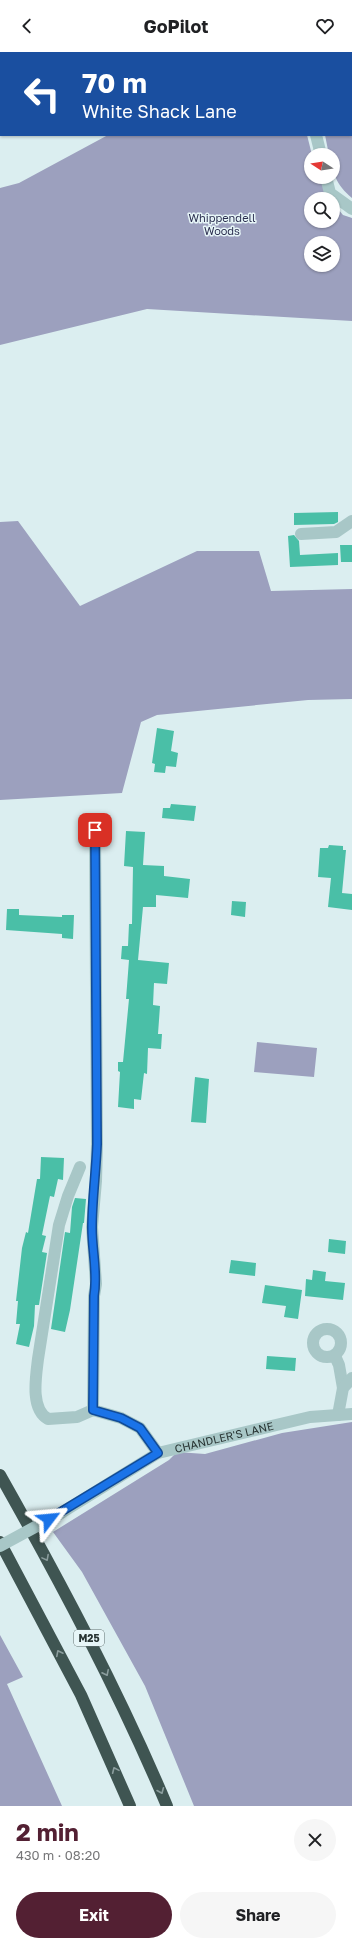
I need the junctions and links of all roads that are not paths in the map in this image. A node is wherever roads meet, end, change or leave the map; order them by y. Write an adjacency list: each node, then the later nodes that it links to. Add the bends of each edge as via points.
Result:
1 (316, 136): 2 (street)
2 (319, 148)
3 (328, 184): 4 (street, via 330,193)
4 (352, 209)
5 (352, 521): 6 (street, via 336,532)
6 (301, 534)
7 (95, 830): 12 (street, via 97,1144 92,1227 96,1284)
8 (80, 1167): 12 (street, via 59,1225 36,1380 37,1402 43,1415 48,1419 77,1417)
9 (335, 1356): 11 (street)
10 (352, 1378): 11 (street)
11 (342, 1388): 14 (street)
12 (93, 1410): 15 (street, via 121,1418 140,1428)
13 (352, 1414): 14 (street, CHANDLER'S LANE)
14 (338, 1415): 15 (street, CHANDLER'S LANE, via 310,1417)
15 (158, 1453): 18 (street, CHANDLER'S LANE, bridge, via 61,1513)
16 (0, 1475): 20 (highway, M25, one-way to 20, via 82,1624)
17 (0, 1542): 19 (highway, one-way to 17, via 81,1695)
18 (0, 1546)
19 (130, 1806)
20 (167, 1806)

